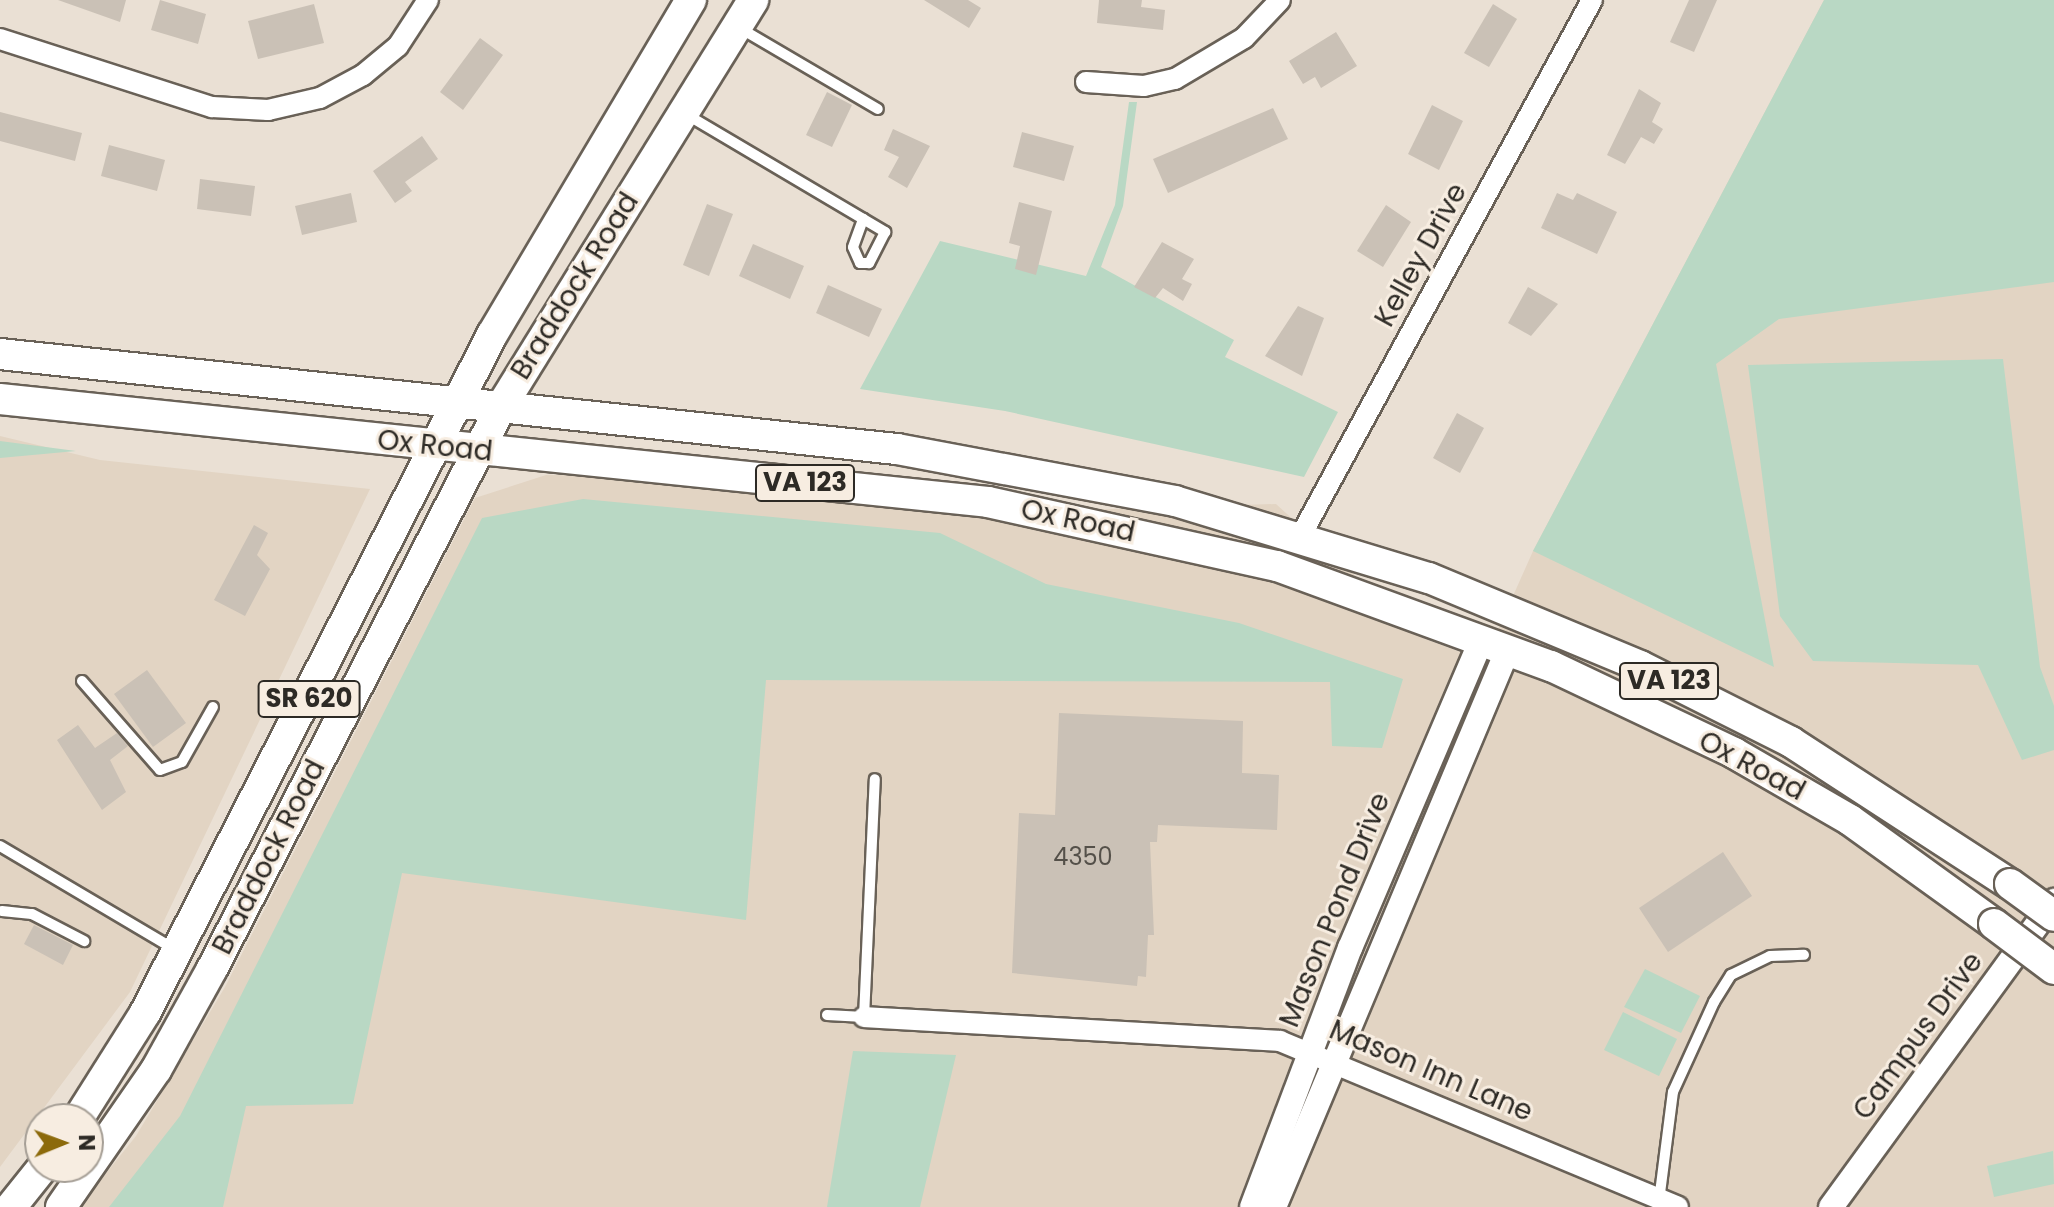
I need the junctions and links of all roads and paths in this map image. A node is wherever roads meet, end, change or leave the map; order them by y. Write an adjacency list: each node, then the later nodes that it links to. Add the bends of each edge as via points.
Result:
1 (428, 0): 7 (street, via 398,46 363,75 320,98 268,110 212,107)
2 (691, 0): 14 (main road, Braddock Road / SR 620)
3 (753, 0): 6 (main road, Braddock Road / SR 620)
4 (1280, 0): 8 (street, via 1244,38 1175,79 1144,86)
5 (1592, 0): 18 (street, Kelley Drive)
6 (737, 26): 9 (lane); 10 (main road, Braddock Road / SR 620)
7 (0, 39)
8 (1086, 82)
9 (878, 109)
10 (682, 112): 11 (lane); 15 (main road, Braddock Road / SR 620)
11 (863, 219)
12 (0, 354): 14 (main road, Ox Road / VA 123)
13 (0, 399): 16 (main road, Ox Road / VA 123)
14 (457, 403): 15 (main road, Ox Road / VA 123); 16 (main road, Braddock Road / SR 620)
15 (501, 407): 17 (main road, Braddock Road / SR 620); 18 (main road, Ox Road / VA 123, via 957,457 1175,501)
16 (436, 445): 17 (main road, Ox Road / VA 123); 30 (main road, Braddock Road / SR 620)
17 (479, 451): 19 (main road, Ox Road / VA 123, via 988,502); 41 (main road, Braddock Road / SR 620, via 163,1057)
18 (1300, 537): 19 (main road, via 1262,554); 20 (main road); 28 (main road, Ox Road / VA 123, bridge, via 1484,598 1640,666 1791,742)
19 (1210, 551): 20 (main road, Ox Road / VA 123)
20 (1331, 582): 21 (main road, Ox Road / VA 123)
21 (1495, 644): 32 (main road, Ox Road / VA 123, bridge, via 1734,753 1850,820); 35 (street, Mason Pond Drive); 36 (street, Mason Pond Drive)
22 (82, 681): 23 (lane, via 160,770 182,762)
23 (213, 707)
24 (875, 779): 34 (lane)
25 (0, 846): 30 (lane)
26 (2054, 901): 44 (street, Campus Drive)
27 (2, 911): 29 (lane, via 32,914)
28 (2054, 916)
29 (84, 941)
30 (178, 951): 37 (main road, Braddock Road / SR 620)
31 (1804, 955): 39 (lane, via 1770,956 1731,975 1714,1002 1673,1092)
32 (2054, 969)
33 (827, 1015): 34 (lane, Mason Inn Lane)
34 (864, 1017): 35 (street, Mason Inn Lane, via 1213,1034)
35 (1311, 1049): 36 (street, Mason Inn Lane); 42 (street, Mason Pond Drive)
36 (1333, 1061): 39 (street, Mason Inn Lane); 43 (street, Mason Pond Drive)
37 (88, 1103)
38 (30, 1183): 40 (main road)
39 (1665, 1204)
40 (11, 1207)
41 (61, 1207)
42 (1252, 1207)
43 (1274, 1207)
44 (1831, 1207)

